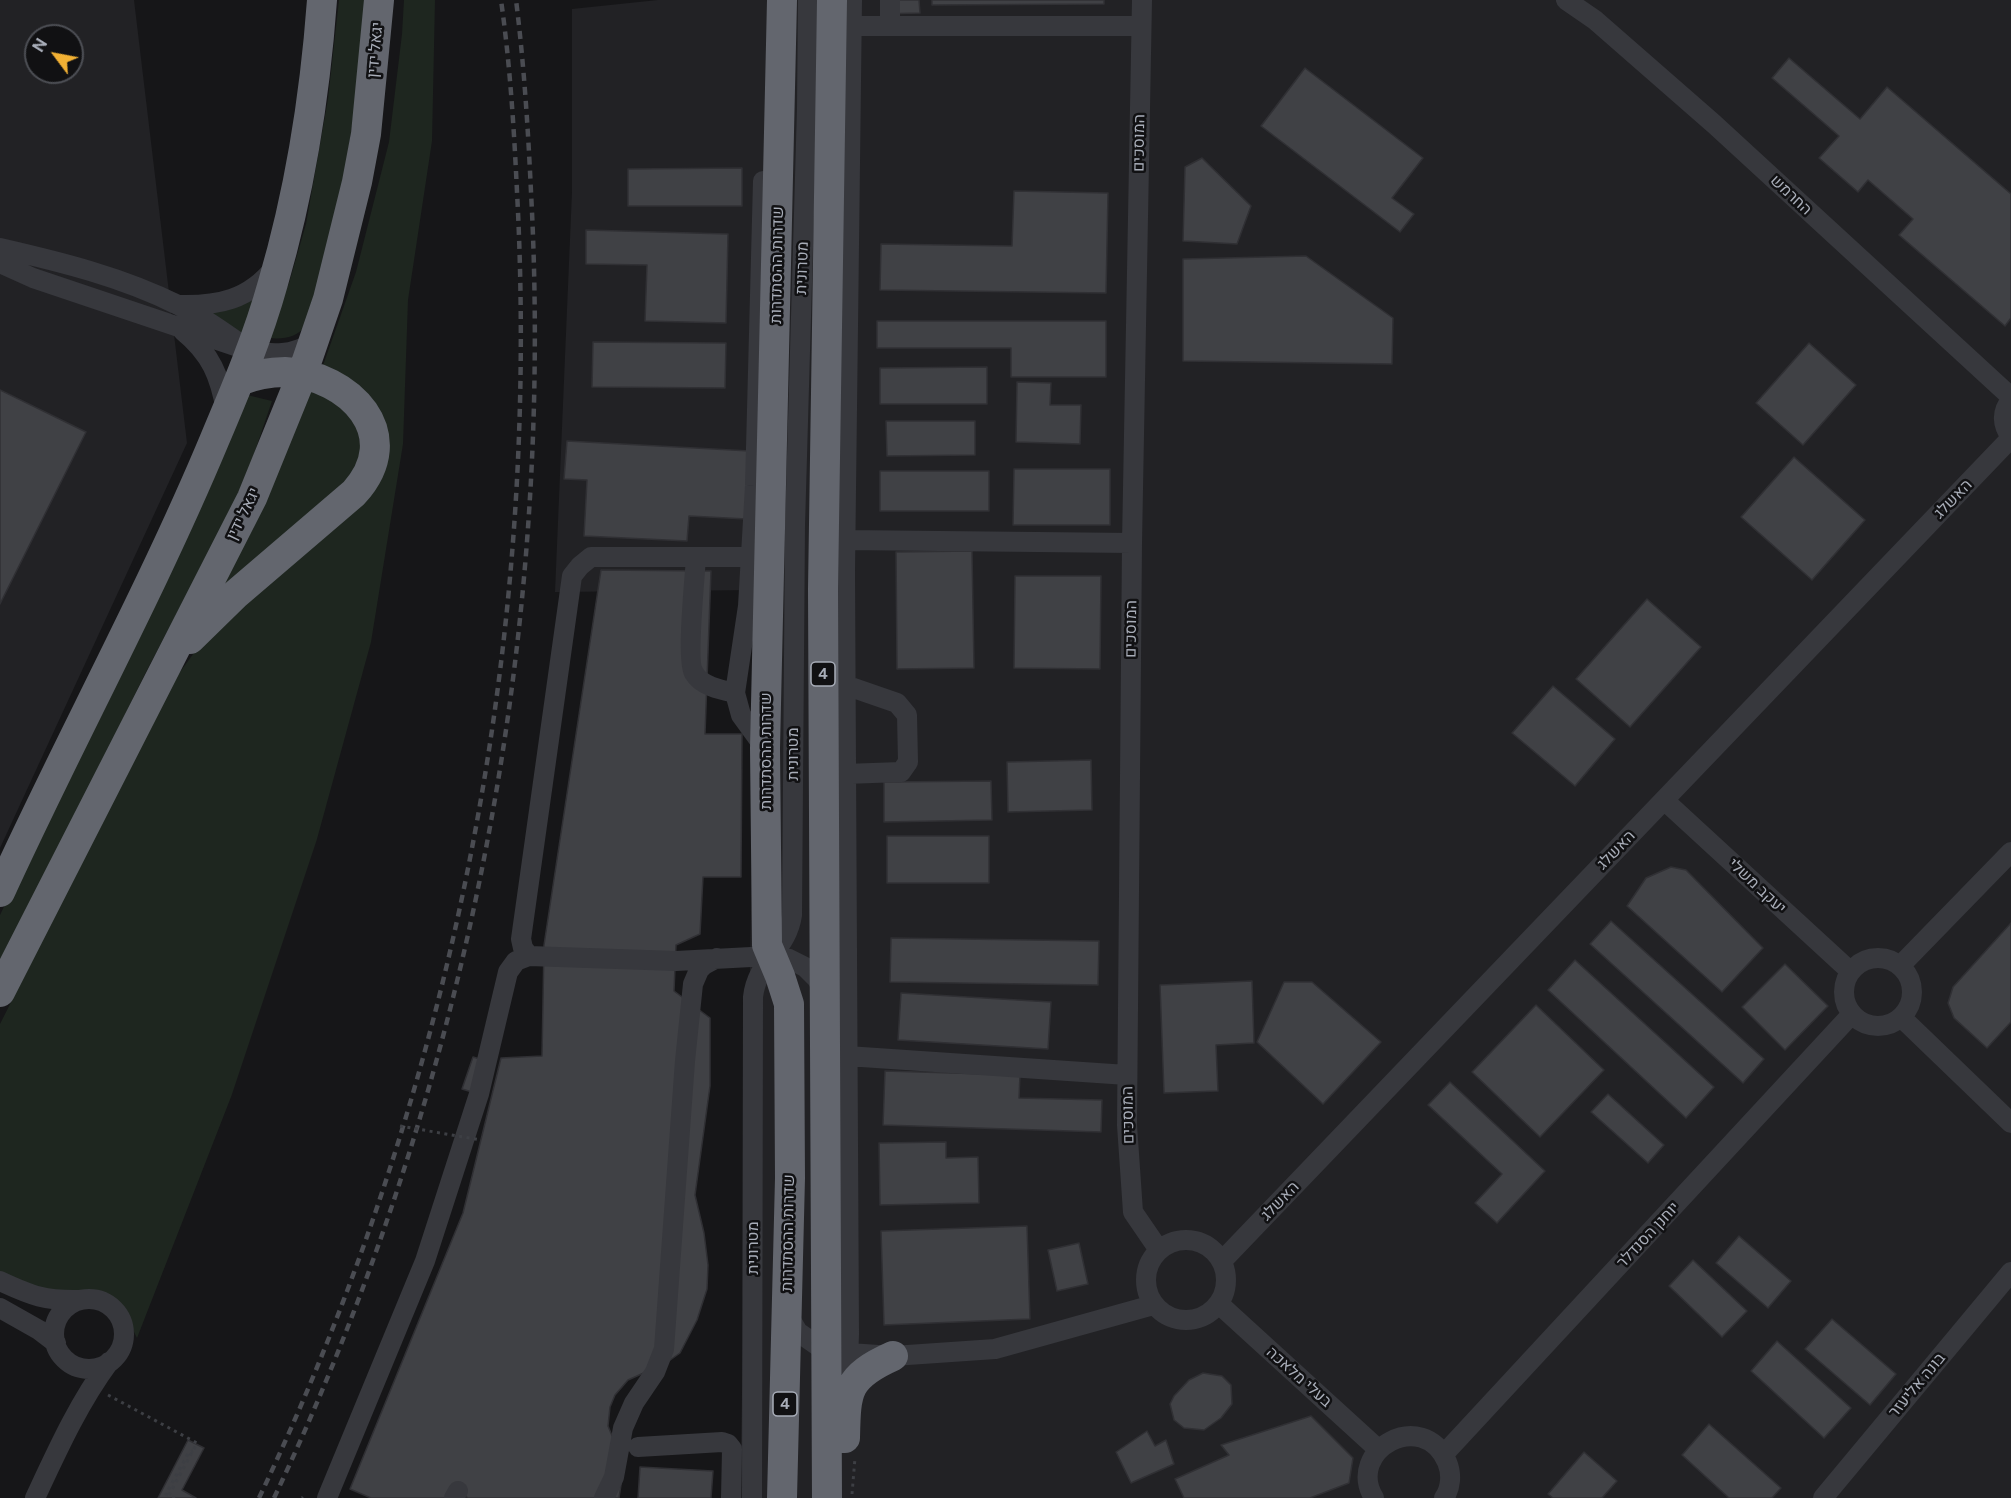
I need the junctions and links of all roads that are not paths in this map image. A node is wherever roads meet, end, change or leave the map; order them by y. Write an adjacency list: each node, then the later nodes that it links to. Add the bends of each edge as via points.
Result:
1 (322, 0): 18 (highway, via 309,126)
2 (380, 0): 21 (highway, יגאל ידין, via 359,172)
3 (782, 0): 13 (highway, שדרות ההסתדרות / 4)
4 (808, 0): 42 (street, מטרונית, via 795,526 792,915 786,938)
5 (832, 0): 15 (highway, 4)
6 (852, 0): 10 (street)
7 (890, 0): 11 (street)
8 (1143, 0): 12 (street, המוסכים)
9 (1566, 0): 25 (street, החרמש, via 1595,20 1714,124)
10 (851, 27): 11 (street); 14 (street)
11 (890, 27): 12 (street)
12 (1141, 27): 29 (street, המוסכים)
13 (782, 74): 31 (street, via 764,124 758,410); 36 (highway, שדרות ההסתדרות / 4)
14 (851, 82): 15 (street); 28 (street)
15 (830, 114): 32 (highway, 4)
16 (0, 248): 19 (street, via 111,277)
17 (0, 263): 20 (street, via 33,278)
18 (279, 263): 19 (street, via 238,297 217,304); 22 (highway)
19 (178, 305): 22 (street)
20 (179, 327): 22 (street); 26 (street, via 210,360)
21 (314, 342): 22 (street, via 285,354); 23 (highway, יגאל ידין)
22 (250, 351): 23 (street); 24 (highway)
23 (289, 373): 24 (highway); 33 (highway, יגאל ידין, via 286,416 252,498); 33 (highway, via 319,379 340,389 365,412 375,439 370,469 354,493 213,616)
24 (239, 381): 26 (highway)
25 (2011, 398): 27 (street, via 2003,422)
26 (226, 413): 40 (highway, via 192,494)
27 (2011, 437): 38 (street, האשלג)
28 (845, 540): 29 (street); 32 (street)
29 (1132, 543): 51 (street, המוסכים)
30 (696, 557): 31 (street); 35 (street, via 692,671 699,680); 41 (street, via 591,557 572,576 521,939)
31 (750, 557): 35 (street, via 748,606)
32 (834, 581): 34 (street); 47 (highway, 4)
33 (164, 672): 46 (highway, יגאל ידין)
34 (845, 685): 37 (street); 37 (street, via 897,703 907,715 908,762 901,772)
35 (735, 693): 36 (street, via 741,715)
36 (765, 748): 42 (highway, שדרות ההסתדרות / 4)
37 (845, 774): 50 (street)
38 (1664, 800): 45 (street, יעקב משלי); 54 (street, האשלג)
39 (2011, 852): 44 (street)
40 (0, 892)
41 (529, 956): 43 (street, via 676,961); 72 (street, via 516,961 508,972 479,1094 428,1250)
42 (770, 956): 43 (street); 47 (street, via 789,959 805,968); 61 (highway, שדרות ההסתדרות / 4, via 789,1004); 75 (street, מטרונית, via 753,997)
43 (717, 958): 73 (street, via 704,965 693,984 691,1006 701,1008 697,1048 684,1061 664,1349 623,1428 614,1477)
44 (1900, 966): 45 (street, via 1878,958 1862,961); 49 (street, via 1910,979 1912,996)
45 (1850, 972): 48 (street, via 1844,989)
46 (0, 992)
47 (824, 994): 63 (highway, 4)
48 (1851, 1015): 49 (street, via 1876,1027); 70 (street, יוחנן הסנדלר)
49 (1902, 1018): 52 (street)
50 (847, 1056): 51 (street); 63 (street)
51 (1127, 1075): 53 (street, המוסכים, via 1126,1125 1133,1212)
52 (2011, 1123)
53 (1160, 1250): 54 (street, via 1176,1242 1193,1240 1214,1251); 59 (street, via 1147,1270 1148,1294)
54 (1222, 1262): 58 (street, via 1226,1283)
55 (2011, 1272): 81 (street, בונה אליעזר)
56 (0, 1281): 57 (street, via 48,1300)
57 (81, 1300): 62 (street, via 70,1305 56,1325); 65 (street, via 107,1304 121,1319 123,1339)
58 (1219, 1304): 59 (street, via 1199,1319 1186,1321 1174,1319); 69 (street, בעלי מלאכה)
59 (1153, 1305): 64 (street, via 995,1349)
60 (0, 1308): 62 (street, via 30,1324)
61 (787, 1310): 63 (street, via 798,1332); 76 (highway, שדרות ההסתדרות / 4)
62 (59, 1350): 65 (street, via 70,1363 90,1368); 67 (street, via 76,1388)
63 (837, 1351): 64 (street); 66 (street); 77 (highway, 4)
64 (893, 1356): 66 (highway, via 863,1373)
65 (109, 1362): 67 (street)
66 (846, 1400): 78 (highway)
67 (75, 1416): 71 (street)
68 (638, 1447): 74 (street, via 725,1442 732,1449)
69 (1378, 1449): 70 (street, via 1394,1439 1412,1436 1436,1445); 79 (street, via 1368,1471)
70 (1444, 1454): 80 (street, via 1450,1481)
71 (35, 1498)
72 (327, 1498)
73 (604, 1498)
74 (731, 1498)
75 (752, 1498)
76 (782, 1498)
77 (827, 1498)
78 (840, 1498)
79 (1374, 1498)
80 (1444, 1498)
81 (1822, 1498)

